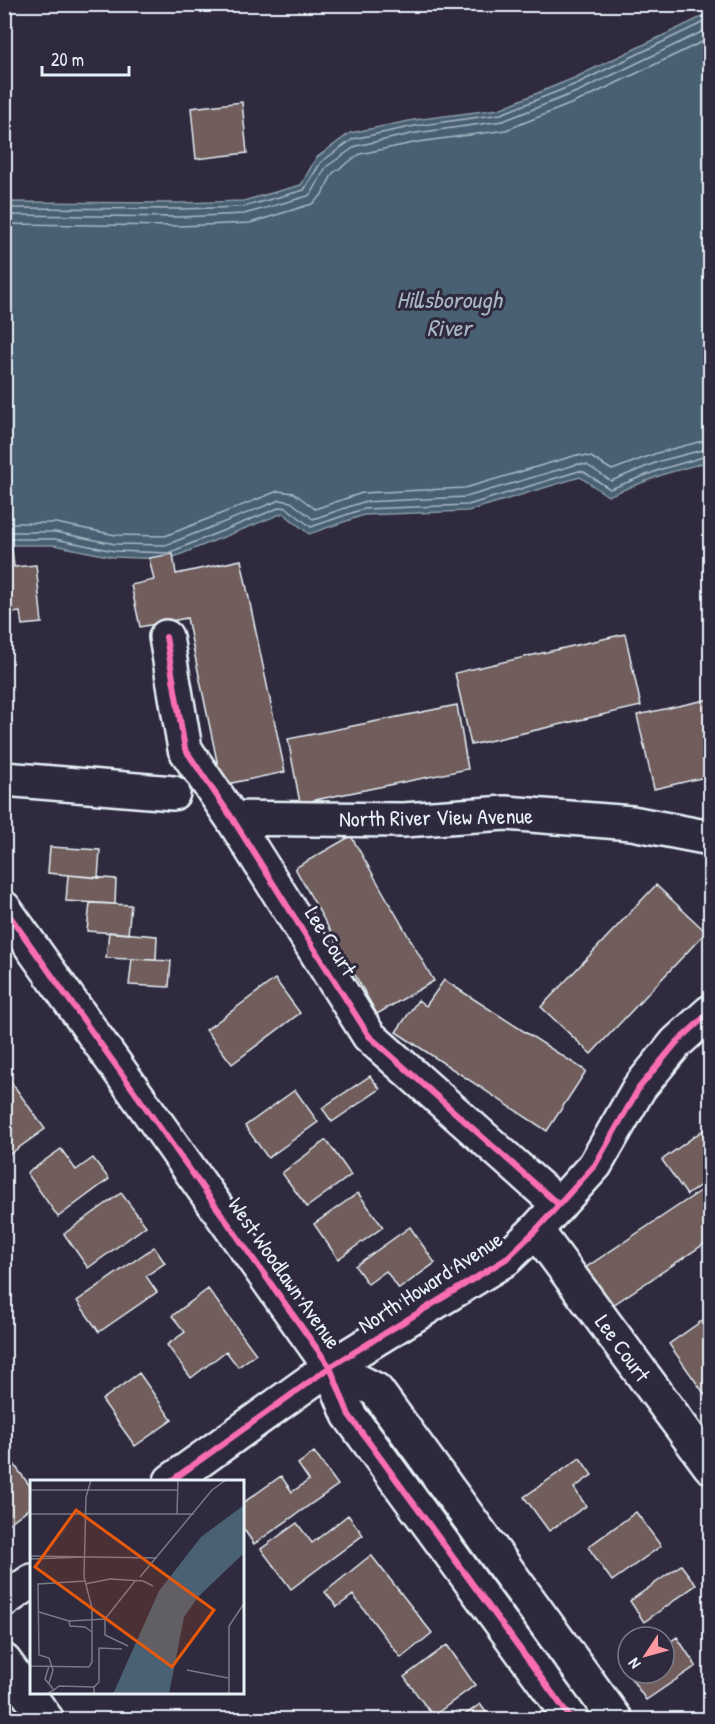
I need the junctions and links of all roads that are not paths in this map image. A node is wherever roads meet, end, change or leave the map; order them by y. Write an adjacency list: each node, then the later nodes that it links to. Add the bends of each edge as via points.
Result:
1 (166, 637): 4 (street, Lee Court, via 185,749)
2 (4, 779): 3 (street)
3 (173, 793)
4 (232, 818): 5 (street, North River View Avenue, via 403,820 506,813 632,823); 8 (street, Lee Court, via 369,1036)
5 (711, 838)
6 (4, 908): 10 (street, West Woodlawn Avenue)
7 (711, 1012): 8 (street, North Howard Avenue, via 676,1043 639,1088 595,1165)
8 (559, 1205): 9 (street, North Howard Avenue)
9 (536, 1230): 10 (street, North Howard Avenue, via 506,1259); 11 (street, Lee Court)
10 (330, 1367): 12 (street, North Howard Avenue); 17 (street, West Woodlawn Avenue, via 349,1415); 18 (street, West Woodlawn Avenue, via 376,1390)
11 (711, 1466)
12 (172, 1480)
13 (30, 1582): 14 (street)
14 (4, 1600)
15 (4, 1661): 16 (street)
16 (47, 1719)
17 (572, 1719)
18 (616, 1719)

